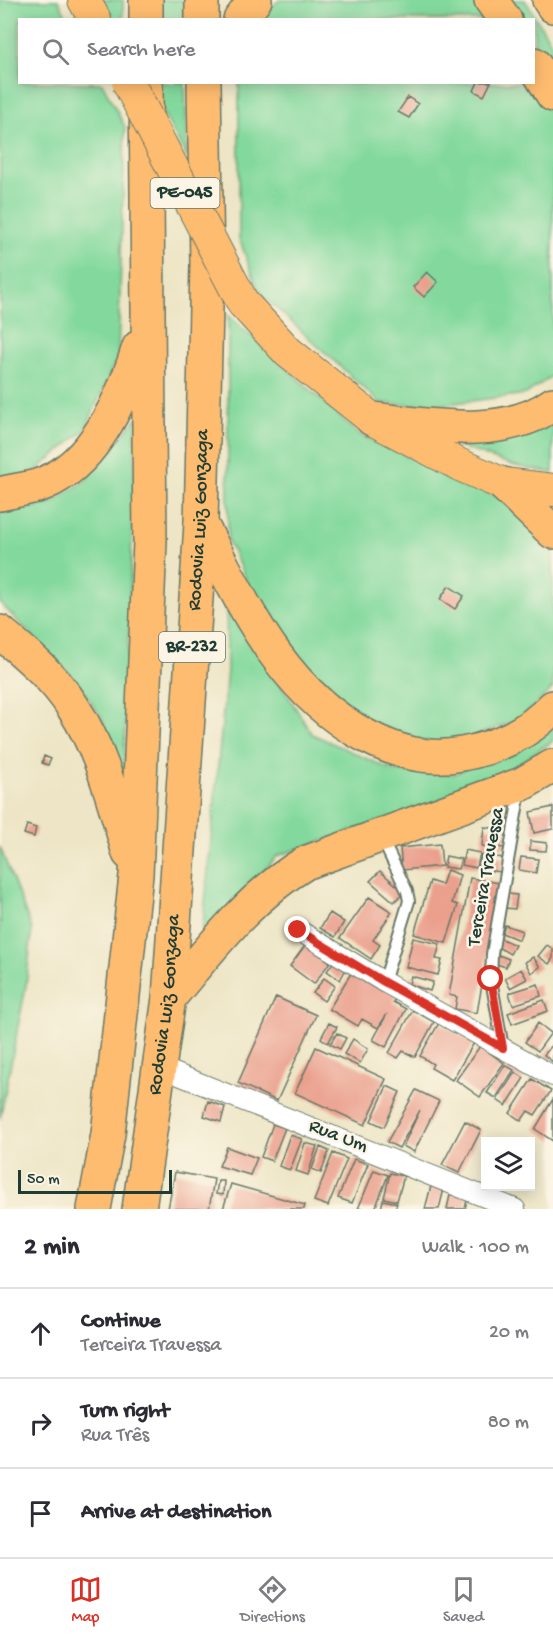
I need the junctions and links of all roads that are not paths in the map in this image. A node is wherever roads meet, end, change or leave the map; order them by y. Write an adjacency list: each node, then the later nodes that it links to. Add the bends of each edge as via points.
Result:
1 (84, 0): 8 (main road)
2 (146, 0): 9 (highway)
3 (202, 0): 10 (highway)
4 (255, 0): 11 (highway)
5 (491, 0): 12 (highway)
6 (549, 0): 7 (highway)
7 (553, 6)
8 (94, 18)
9 (146, 18)
10 (202, 18)
11 (242, 18)
12 (504, 18)
13 (535, 66): 17 (highway)
14 (129, 84): 20 (main road, PE-045, bridge, via 243,303 288,352)
15 (146, 84): 18 (highway, BR-232)
16 (205, 85): 24 (highway, Rodovia Luiz Gonzaga / BR-232, via 207,264)
17 (553, 95)
18 (147, 323): 23 (highway, via 125,391 108,422 72,465 39,485); 31 (highway, BR-232, via 150,542)
19 (553, 404): 20 (highway, via 542,412 490,427)
20 (372, 419): 21 (main road, PE-045)
21 (503, 484): 22 (main road, PE-045); 25 (highway)
22 (553, 490)
23 (0, 494)
24 (201, 525): 27 (highway, via 258,632 288,675 318,705 387,747 424,757 488,749 539,722); 34 (highway, Rodovia Luiz Gonzaga / BR-232)
25 (553, 532)
26 (0, 632): 31 (highway, via 35,662 78,715 104,771)
27 (553, 707)
28 (553, 766): 29 (highway)
29 (522, 784): 30 (highway); 35 (lane, Terceira Travessa, via 492,954 491,979)
30 (381, 836): 33 (lane, via 409,901); 34 (highway, via 305,863 276,881 245,908)
31 (136, 875): 39 (highway, BR-232, via 108,1134)
32 (298, 930): 33 (street)
33 (384, 982): 35 (street)
34 (169, 998): 36 (highway, Rodovia Luiz Gonzaga / BR-232)
35 (503, 1048): 37 (street)
36 (159, 1067): 38 (street, Rua Um); 40 (highway, Rodovia Luiz Gonzaga / BR-232)
37 (553, 1076)
38 (507, 1207)
39 (94, 1209)
40 (139, 1209)

